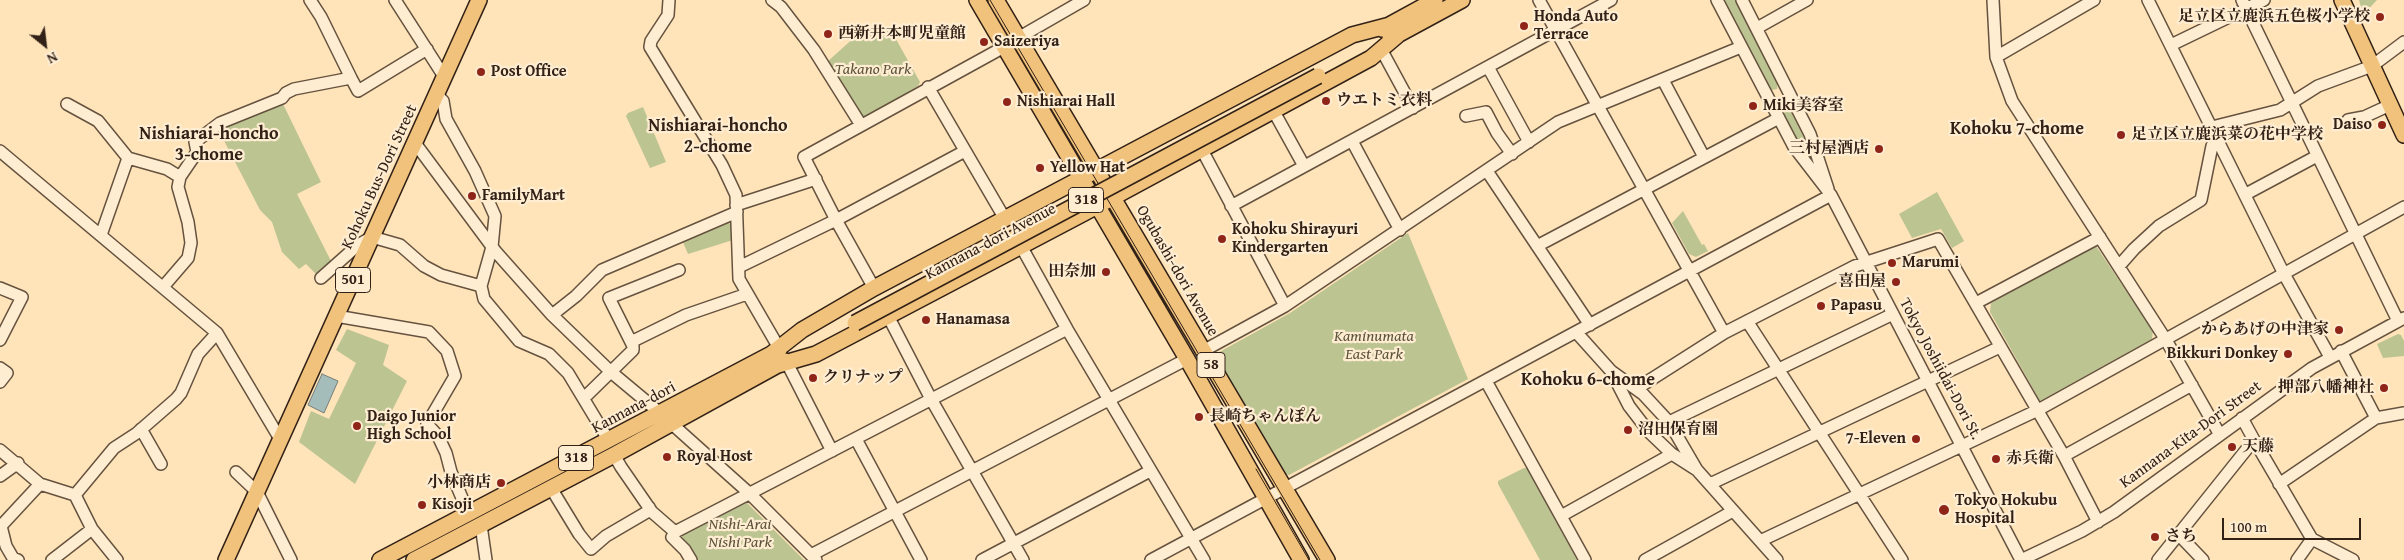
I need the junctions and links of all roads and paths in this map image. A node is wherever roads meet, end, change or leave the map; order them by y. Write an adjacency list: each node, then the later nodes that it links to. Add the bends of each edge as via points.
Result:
1 (310, 0): 35 (street)
2 (395, 0): 30 (street)
3 (479, 0): 36 (main road, Kohoku Bus-Dori Street / 501)
4 (669, 0): 78 (street, via 668,15 650,41 650,47 722,165 736,195)
5 (772, 0): 51 (street, via 814,50)
6 (977, 0): 28 (main road, 58)
7 (996, 0): 25 (main road, Ogubashi-dori Avenue / 58)
8 (1084, 0): 25 (street)
9 (1435, 0): 23 (main road, Kannana-dori Avenue / 318)
10 (1462, 0): 23 (main road, Kannana-dori Avenue / 318)
11 (1539, 0): 24 (street)
12 (1611, 0): 24 (street)
13 (1717, 0): 29 (street, Tokyo Joshiidai-Dori St.)
14 (1742, 0): 22 (street, Tokyo Joshiidai-Dori St.)
15 (1807, 0): 22 (street)
16 (1993, 0): 32 (street)
17 (2094, 0): 32 (street)
18 (2148, 0): 27 (street)
19 (2264, 0): 21 (street)
20 (2342, 0): 33 (main road)
21 (2245, 4): 27 (street); 42 (street)
22 (1757, 28): 39 (street, Tokyo Joshiidai-Dori St.)
23 (1394, 30): 31 (main road, Kannana-dori Avenue / 318); 66 (main road, Kannana-dori Avenue / 318, via 1352,35); 107 (main road, Kannana-dori Avenue / 318)
24 (1556, 31): 34 (street); 45 (street)
25 (1018, 38): 66 (main road, Ogubashi-dori Avenue / 58)
26 (2404, 42): 33 (street)
27 (2171, 44): 52 (street)
28 (1004, 46): 38 (street); 69 (main road, 58)
29 (1741, 46): 37 (street); 41 (street, Tokyo Joshiidai-Dori St.)
30 (427, 49): 35 (street, via 358,92); 36 (street)
31 (1381, 49): 46 (street); 47 (main road, Kannana-dori Avenue / 318, via 1371,58)
32 (1996, 57): 85 (street, via 2012,101)
33 (2372, 66): 42 (street, via 2318,86); 44 (main road)
34 (1488, 67): 46 (street); 56 (street)
35 (351, 78): 68 (street, via 294,89 282,98 220,123 195,142 197,152)
36 (445, 78): 40 (main road, Kohoku Bus-Dori Street / 501)
37 (1663, 80): 45 (street); 63 (street)
38 (928, 87): 51 (street); 60 (street)
39 (1787, 88): 41 (street); 72 (street, Tokyo Joshiidai-Dori St., via 1810,134)
40 (438, 94): 57 (main road, Kohoku Bus-Dori Street / 501); 88 (street, via 443,101 446,119 493,208)
41 (1768, 98): 49 (street, Tokyo Joshiidai-Dori St.)
42 (2292, 102): 52 (street, via 2280,110); 62 (street)
43 (67, 104): 64 (street, via 98,120)
44 (2390, 104): 50 (street, via 2364,117); 53 (main road)
45 (1598, 106): 56 (street, via 1558,122); 71 (street)
46 (1413, 108): 55 (street)
47 (1273, 110): 58 (main road, Kannana-dori Avenue / 318); 65 (street)
48 (1466, 116): 61 (street, via 1486,112)
49 (1778, 118): 63 (street); 72 (street, Tokyo Joshiidai-Dori St., via 1803,161)
50 (2348, 120)
51 (861, 125): 70 (street, via 804,157)
52 (2212, 127): 54 (street)
53 (2404, 135)
54 (2218, 140): 73 (street); 90 (street, via 2212,146 2201,200 2159,226)
55 (1352, 141): 65 (street); 81 (street)
56 (1529, 142): 61 (street)
57 (415, 144): 84 (main road, Kohoku Bus-Dori Street / 501); 88 (street)
58 (1201, 148): 74 (main road, Kannana-dori Avenue / 318); 76 (street)
59 (0, 151): 83 (street)
60 (965, 151): 79 (street); 80 (street)
61 (1512, 154): 67 (street)
62 (2317, 156): 73 (street); 82 (street)
63 (1704, 157): 71 (street)
64 (128, 158): 68 (street); 83 (street)
65 (1304, 166): 76 (street)
66 (1098, 169): 69 (main road, Kannana-dori Avenue / 318); 74 (main road, Ogubashi-dori Avenue / 58)
67 (1487, 171): 81 (street); 87 (street)
68 (180, 177): 98 (street, via 178,187 191,243 188,258)
69 (1081, 178): 75 (main road, 58); 79 (main road, Kannana-dori Avenue / 318)
70 (816, 179): 78 (street); 80 (street)
71 (1644, 189): 87 (street); 93 (street)
72 (1830, 194): 89 (street, Tokyo Joshiidai-Dori St.); 93 (street)
73 (2246, 194): 94 (street)
74 (1113, 196): 75 (main road, Kannana-dori Avenue / 318); 119 (main road, Ogubashi-dori Avenue / 58)
75 (1096, 206): 86 (main road, Kannana-dori Avenue / 318); 123 (main road, 58)
76 (1231, 206): 102 (street)
77 (2404, 206): 82 (street)
78 (737, 209): 91 (street); 104 (street, via 602,270)
79 (1005, 219): 99 (main road, Kannana-dori Avenue / 318)
80 (836, 220): 91 (street); 99 (street)
81 (1400, 230): 102 (street)
82 (2355, 234): 94 (street); 108 (street)
83 (101, 235): 98 (street)
84 (372, 237): 95 (street, via 358,245); 96 (street, via 400,245 424,266 442,275); 105 (main road, Kohoku Bus-Dori Street / 501)
85 (2100, 237): 90 (street); 101 (street)
86 (1021, 246): 106 (main road, Kannana-dori Avenue / 318); 111 (street)
87 (1537, 246): 110 (street)
88 (492, 247): 96 (street); 104 (street)
89 (1866, 262): 101 (street, via 1938,239); 103 (street, Tokyo Joshiidai-Dori St.); 109 (street)
90 (2119, 266): 116 (street)
91 (739, 267): 100 (street, via 740,280)
92 (678, 270): 117 (street, via 608,298)
93 (1690, 271): 110 (street); 114 (street)
94 (2284, 274): 116 (street); 121 (street)
95 (321, 278)
96 (482, 286): 133 (street, via 484,299 519,342 549,354 568,373)
97 (0, 288): 115 (street, via 22,297)
98 (163, 288): 113 (street)
99 (874, 288): 122 (main road, Kannana-dori Avenue / 318, via 802,330)
100 (747, 294): 117 (street, via 686,315); 122 (street)
101 (1976, 303): 118 (street)
102 (1285, 306): 119 (street)
103 (1893, 314): 125 (street); 129 (street, Tokyo Joshiidai-Dori St.)
104 (552, 315): 127 (street)
105 (336, 316): 145 (main road, Kohoku Bus-Dori Street / 501); 174 (street, via 429,332 447,351 454,376 426,424 438,436 462,498)
106 (888, 316): 122 (main road, Kannana-dori Avenue / 318, via 816,354); 134 (street)
107 (852, 318): 122 (main road, Kannana-dori / 318)
108 (2401, 319): 120 (street, Kannana-Kita-Dori Street)
109 (1748, 321): 114 (street); 125 (street)
110 (1590, 325): 112 (street)
111 (1067, 329): 134 (street); 135 (street)
112 (1576, 332): 126 (street); 128 (street)
113 (218, 333): 142 (street, via 198,354 181,393); 145 (street)
114 (1724, 333): 132 (street)
115 (0, 340)
116 (2166, 340): 131 (street); 136 (street)
117 (631, 342): 127 (street, via 633,350)
118 (2000, 347): 129 (street); 136 (street)
119 (1203, 351): 165 (main road, Ogubashi-dori Avenue / 58)
120 (2341, 351): 121 (street, Kannana-Kita-Dori Street); 139 (street)
121 (2330, 357): 138 (street, Kannana-Kita-Dori Street)
122 (778, 358): 140 (main road, Kannana-dori / 318); 151 (street)
123 (1187, 359): 135 (street); 170 (main road, 58)
124 (0, 368): 130 (street, via 7,373)
125 (1778, 368): 141 (street); 143 (street)
126 (1611, 371): 132 (street); 152 (street, via 1635,414)
127 (611, 372): 133 (street); 140 (street)
128 (1486, 381): 165 (street); 175 (street)
129 (1927, 381): 143 (street); 148 (street, Tokyo Joshiidai-Dori St.)
130 (0, 382)
131 (2192, 384): 144 (street); 153 (street)
132 (1636, 389): 141 (street)
133 (584, 398): 149 (street)
134 (931, 399): 146 (street); 159 (street)
135 (1109, 399): 157 (street); 159 (street)
136 (2038, 410): 148 (street); 153 (street)
137 (2404, 414): 139 (street)
138 (2242, 418): 144 (street, Kannana-Kita-Dori Street); 147 (street)
139 (2376, 418): 163 (street)
140 (666, 419): 149 (main road, Kannana-dori / 318); 167 (street)
141 (1669, 422): 156 (street)
142 (141, 429): 155 (street); 169 (street, via 109,452)
143 (1819, 433): 162 (street); 168 (street)
144 (2220, 434): 176 (street, Kannana-Kita-Dori Street)
145 (280, 439): 166 (main road, Kohoku Bus-Dori Street / 501)
146 (856, 439): 151 (street); 173 (street)
147 (2254, 440): 163 (street); 180 (street)
148 (1962, 446): 168 (street); 207 (street, Tokyo Joshiidai-Dori St.)
149 (612, 448): 164 (main road, Kannana-dori / 318); 171 (street); 174 (main road, Kannana-dori / 318)
150 (0, 450): 154 (street)
151 (832, 451): 167 (street)
152 (1672, 454): 156 (street); 175 (street)
153 (2064, 456): 176 (street)
154 (18, 463): 160 (street); 161 (street)
155 (161, 464)
156 (1697, 470): 162 (street)
157 (1150, 471): 181 (street); 184 (street)
158 (236, 472): 166 (street)
159 (972, 472): 173 (street); 184 (street)
160 (0, 476)
161 (40, 484): 169 (street); 185 (street, via 1,526)
162 (1710, 484): 172 (street)
163 (2279, 484): 182 (street)
164 (551, 488): 171 (street, via 591,549 606,536 647,512); 177 (main road, Kannana-dori / 318)
165 (1284, 489): 170 (street); 202 (main road, Ogubashi-dori Avenue / 58)
166 (257, 492): 190 (main road, Kohoku Bus-Dori Street / 501); 191 (street)
167 (748, 493): 179 (street); 186 (street)
168 (1858, 494): 183 (street); 206 (street)
169 (74, 495): 178 (street)
170 (1266, 498): 181 (street); 201 (main road, 58)
171 (649, 507): 179 (street)
172 (1733, 511): 183 (street); 204 (street)
173 (895, 512): 186 (street); 196 (street)
174 (472, 513): 192 (main road, Kannana-dori / 318)
175 (1561, 516): 203 (street)
176 (2098, 522): 207 (street, Kannana-Kita-Dori Street)
177 (481, 525): 193 (main road, Kannana-dori / 318); 194 (street)
178 (92, 529): 188 (street); 189 (street)
179 (675, 532): 195 (street, via 672,536)
180 (2178, 535): 208 (street); 209 (street)
181 (1191, 538): 199 (street); 200 (street)
182 (2312, 539): 210 (street); 211 (street)
183 (1760, 541): 205 (street)
184 (1014, 543): 197 (street); 198 (street)
185 (4, 552): 187 (street)
186 (813, 558)
187 (18, 560)
188 (52, 560)
189 (117, 560)
190 (226, 560)
191 (291, 560)
192 (380, 560)
193 (414, 560)
194 (486, 560)
195 (691, 560)
196 (921, 560)
197 (982, 560)
198 (1023, 560)
199 (1151, 560)
200 (1204, 560)
201 (1301, 560)
202 (1327, 560)
203 (1585, 560)
204 (1645, 560)
205 (1777, 560)
206 (1902, 560)
207 (2022, 560)
208 (2158, 560)
209 (2203, 560)
210 (2297, 560)
211 (2353, 560)

